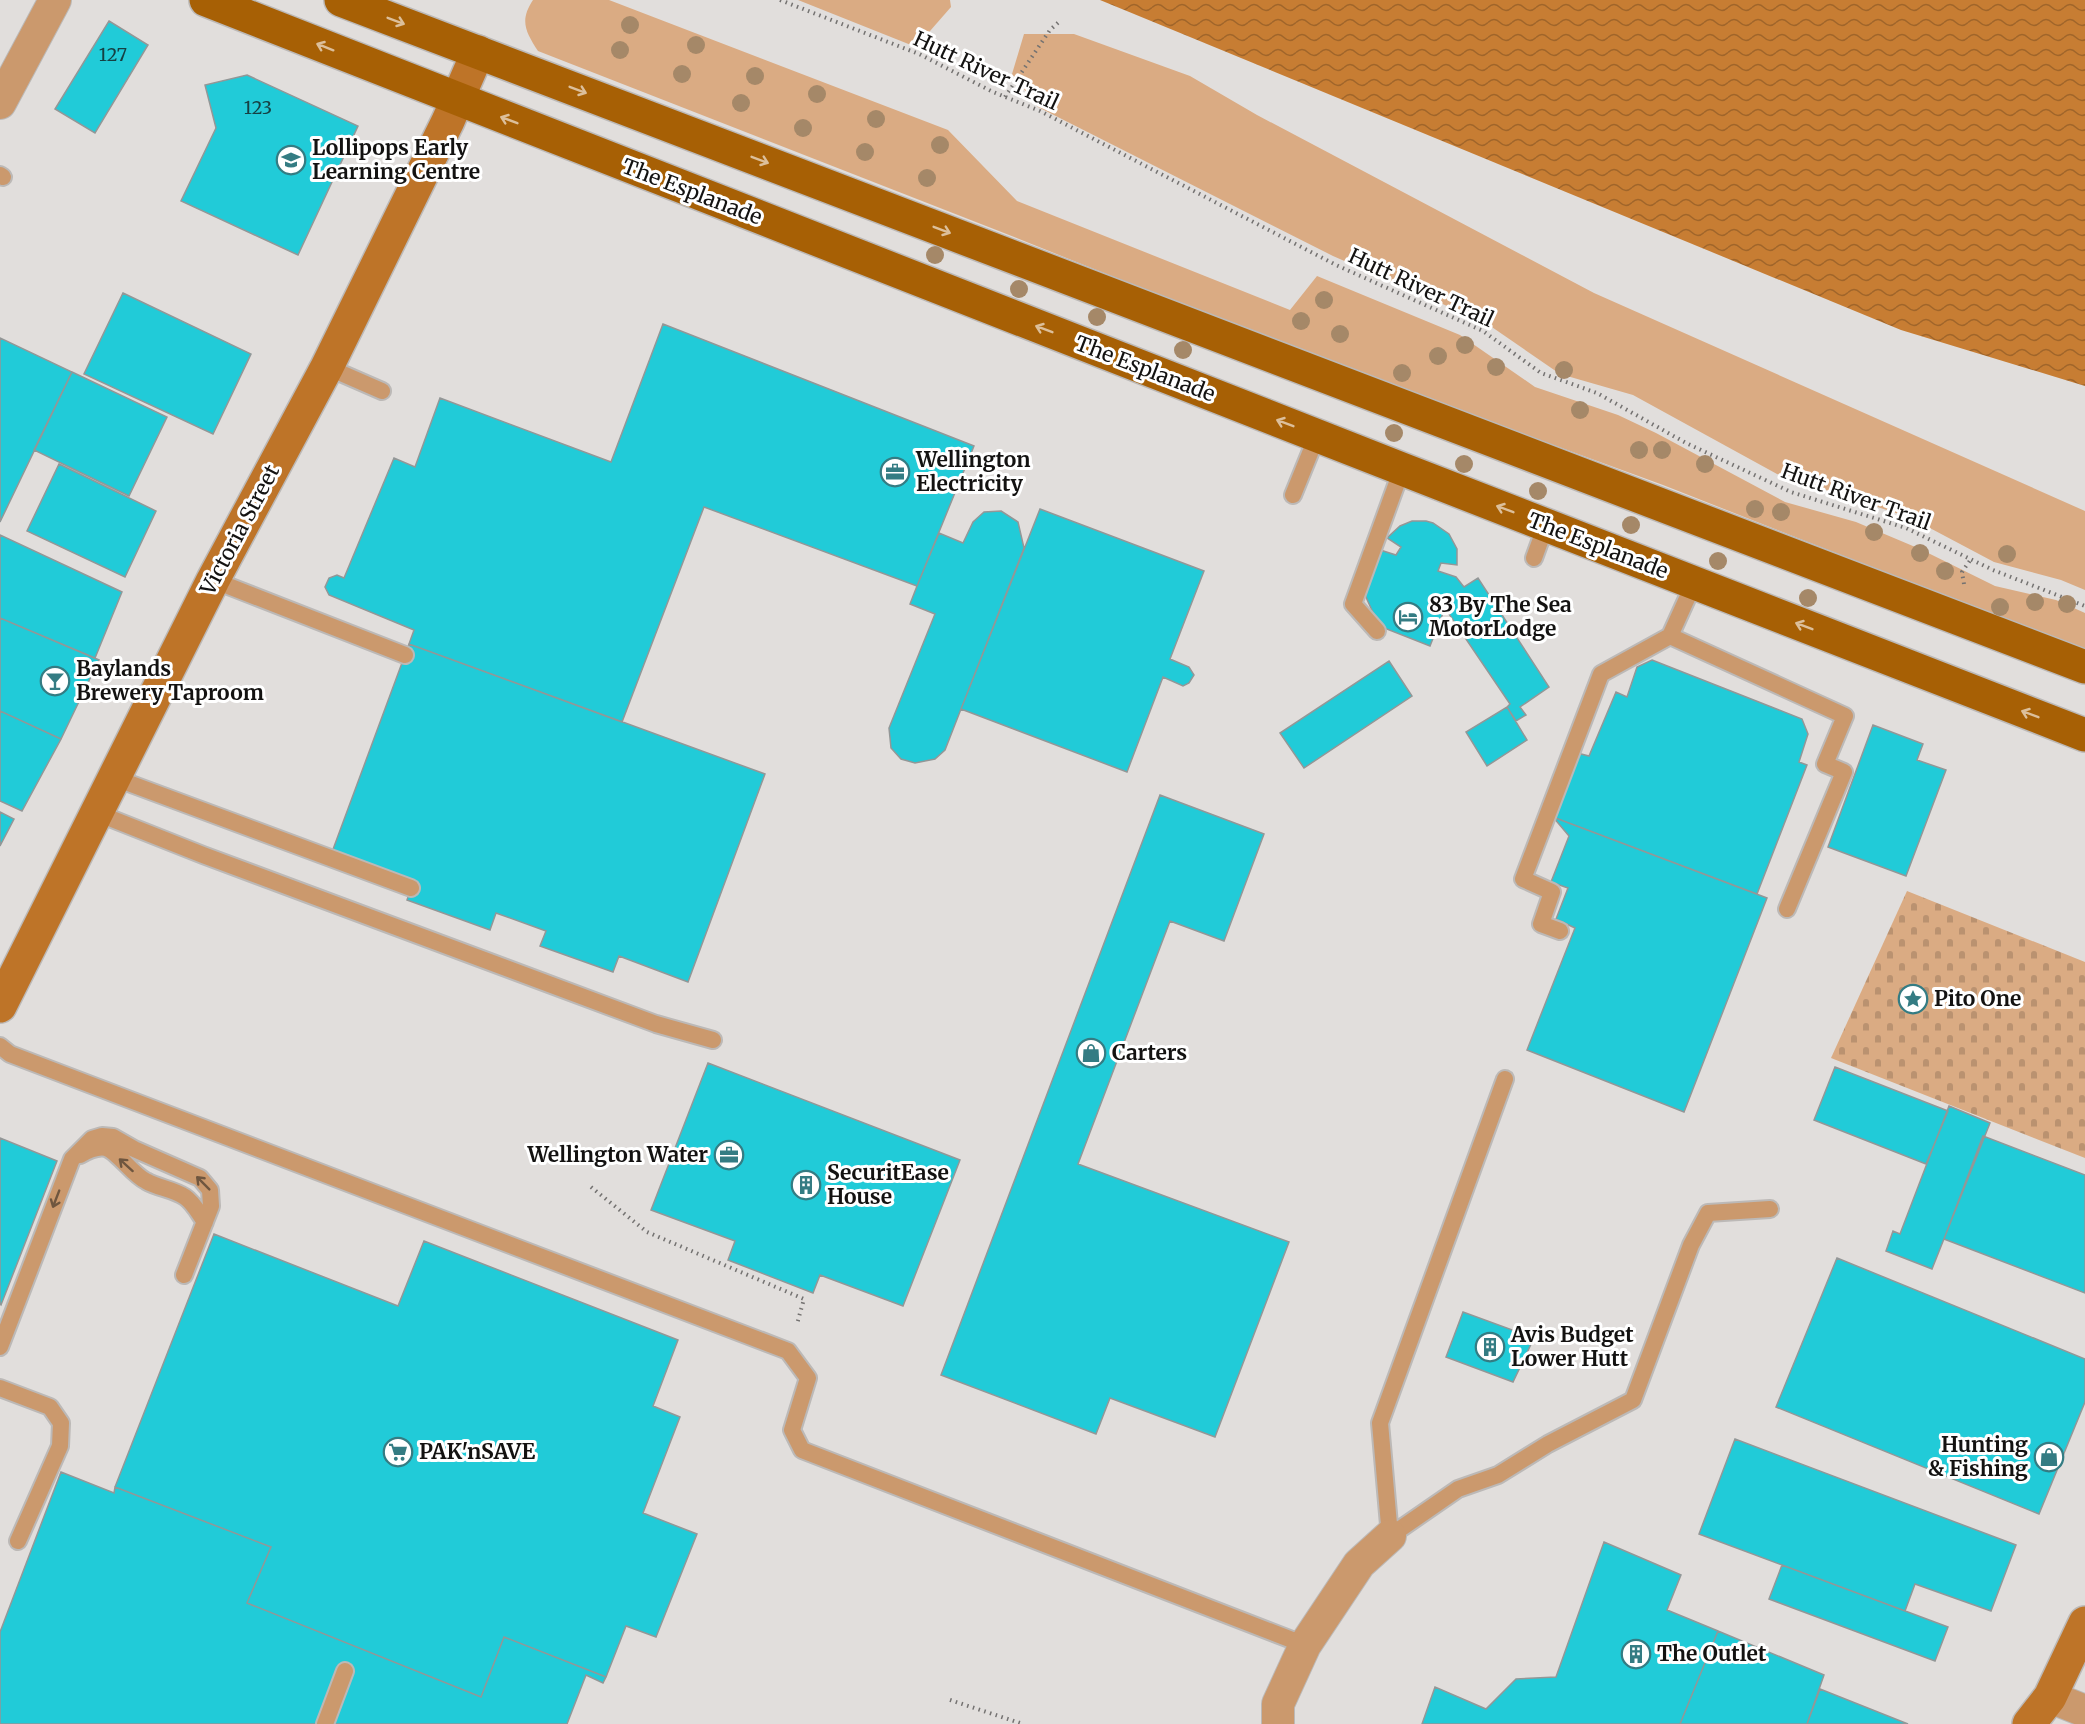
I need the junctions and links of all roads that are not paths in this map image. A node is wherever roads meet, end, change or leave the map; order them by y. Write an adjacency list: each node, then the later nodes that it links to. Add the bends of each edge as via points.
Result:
1 (55, 0): 6 (street)
2 (206, 0): 5 (main road, The Esplanade, one-way to 2)
3 (341, 0): 4 (main road, one-way to 4)
4 (478, 52): 5 (street, Victoria Street); 19 (main road, one-way to 19)
5 (458, 100): 7 (street, Victoria Street); 9 (main road, The Esplanade, one-way to 5)
6 (0, 103)
7 (327, 367): 8 (lane); 14 (street, Victoria Street)
8 (382, 391)
9 (1317, 436): 10 (main road, The Esplanade); 11 (lane)
10 (1402, 469): 12 (main road, The Esplanade, one-way to 10); 16 (lane, via 1353,604)
11 (1293, 495)
12 (1546, 525): 13 (lane); 15 (main road, The Esplanade)
13 (1534, 558)
14 (213, 580): 18 (lane); 21 (street, Victoria Street)
15 (1694, 583): 17 (lane); 20 (main road, The Esplanade, one-way to 15)
16 (1377, 631)
17 (1670, 636): 24 (lane, via 1845,716 1825,764 1845,772); 25 (lane, via 1601,674 1523,879 1552,892 1541,924)
18 (405, 655)
19 (2085, 667)
20 (2085, 735)
21 (115, 778): 22 (street, Victoria Street); 23 (lane)
22 (97, 813): 26 (street, Victoria Street); 27 (lane, via 656,1024)
23 (411, 888)
24 (1787, 909)
25 (1560, 931)
26 (0, 1006)
27 (713, 1040)
28 (0, 1046): 39 (lane, via 10,1054 788,1351 808,1377 792,1430 802,1450)
29 (1505, 1079): 36 (lane, via 1380,1423)
30 (72, 1159): 32 (lane, one-way to 30, via 183,1196 144,1181 105,1148 92,1149); 32 (lane, one-way to 30, via 211,1206 210,1190 200,1178 183,1169 113,1137 102,1136 92,1139); 34 (lane, one-way to 34)
31 (1770, 1209): 36 (lane, via 1708,1214 1691,1245 1633,1400 1498,1475 1458,1489)
32 (205, 1222): 33 (lane)
33 (184, 1275)
34 (0, 1347)
35 (0, 1388): 37 (lane, via 50,1407 61,1422 60,1446)
36 (1390, 1536): 39 (street, via 1359,1564)
37 (18, 1541)
38 (2085, 1623): 41 (street)
39 (1305, 1645): 44 (street, via 1278,1704)
40 (345, 1671): 43 (lane)
41 (2050, 1697): 42 (street); 45 (street)
42 (2085, 1711)
43 (325, 1724)
44 (1278, 1724)
45 (2029, 1724)

